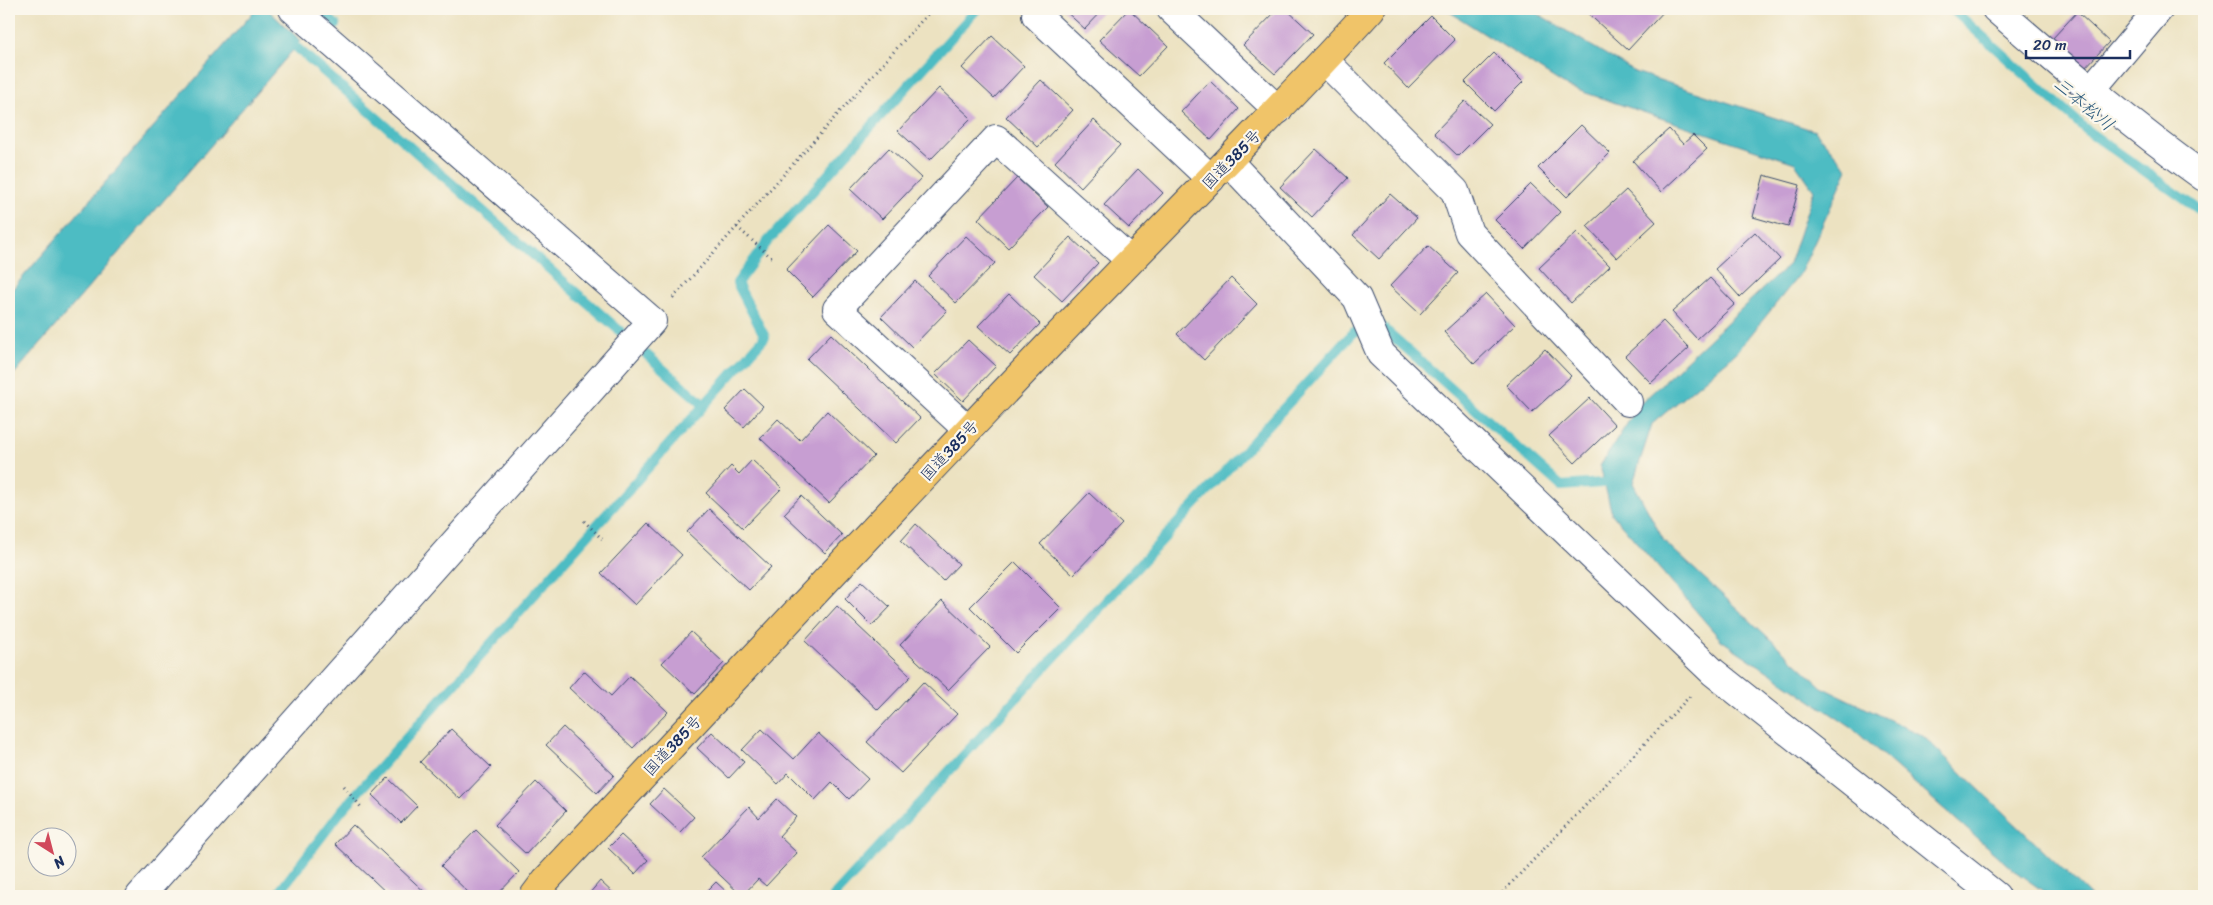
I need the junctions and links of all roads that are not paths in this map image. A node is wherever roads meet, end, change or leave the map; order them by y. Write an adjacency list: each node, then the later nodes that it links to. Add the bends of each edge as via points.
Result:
1 (294, 9): 15 (street, via 652,321)
2 (1171, 9): 9 (street)
3 (1371, 9): 7 (highway, 国道385号)
4 (1996, 9): 8 (street)
5 (2159, 9): 8 (street)
6 (1036, 15): 10 (street)
7 (1324, 60): 9 (highway, 国道385号); 13 (street, via 1456,191 1469,233)
8 (2090, 91): 11 (street)
9 (1278, 110): 10 (highway, 国道385号)
10 (1220, 170): 12 (highway, 国道385号); 17 (street, via 1357,298 1382,354 1713,672)
11 (2204, 177)
12 (1130, 260): 14 (highway, 国道385号); 14 (street, via 996,140 837,309)
13 (1628, 402)
14 (968, 430): 16 (highway, 国道385号)
15 (140, 896)
16 (534, 896)
17 (1996, 896)

